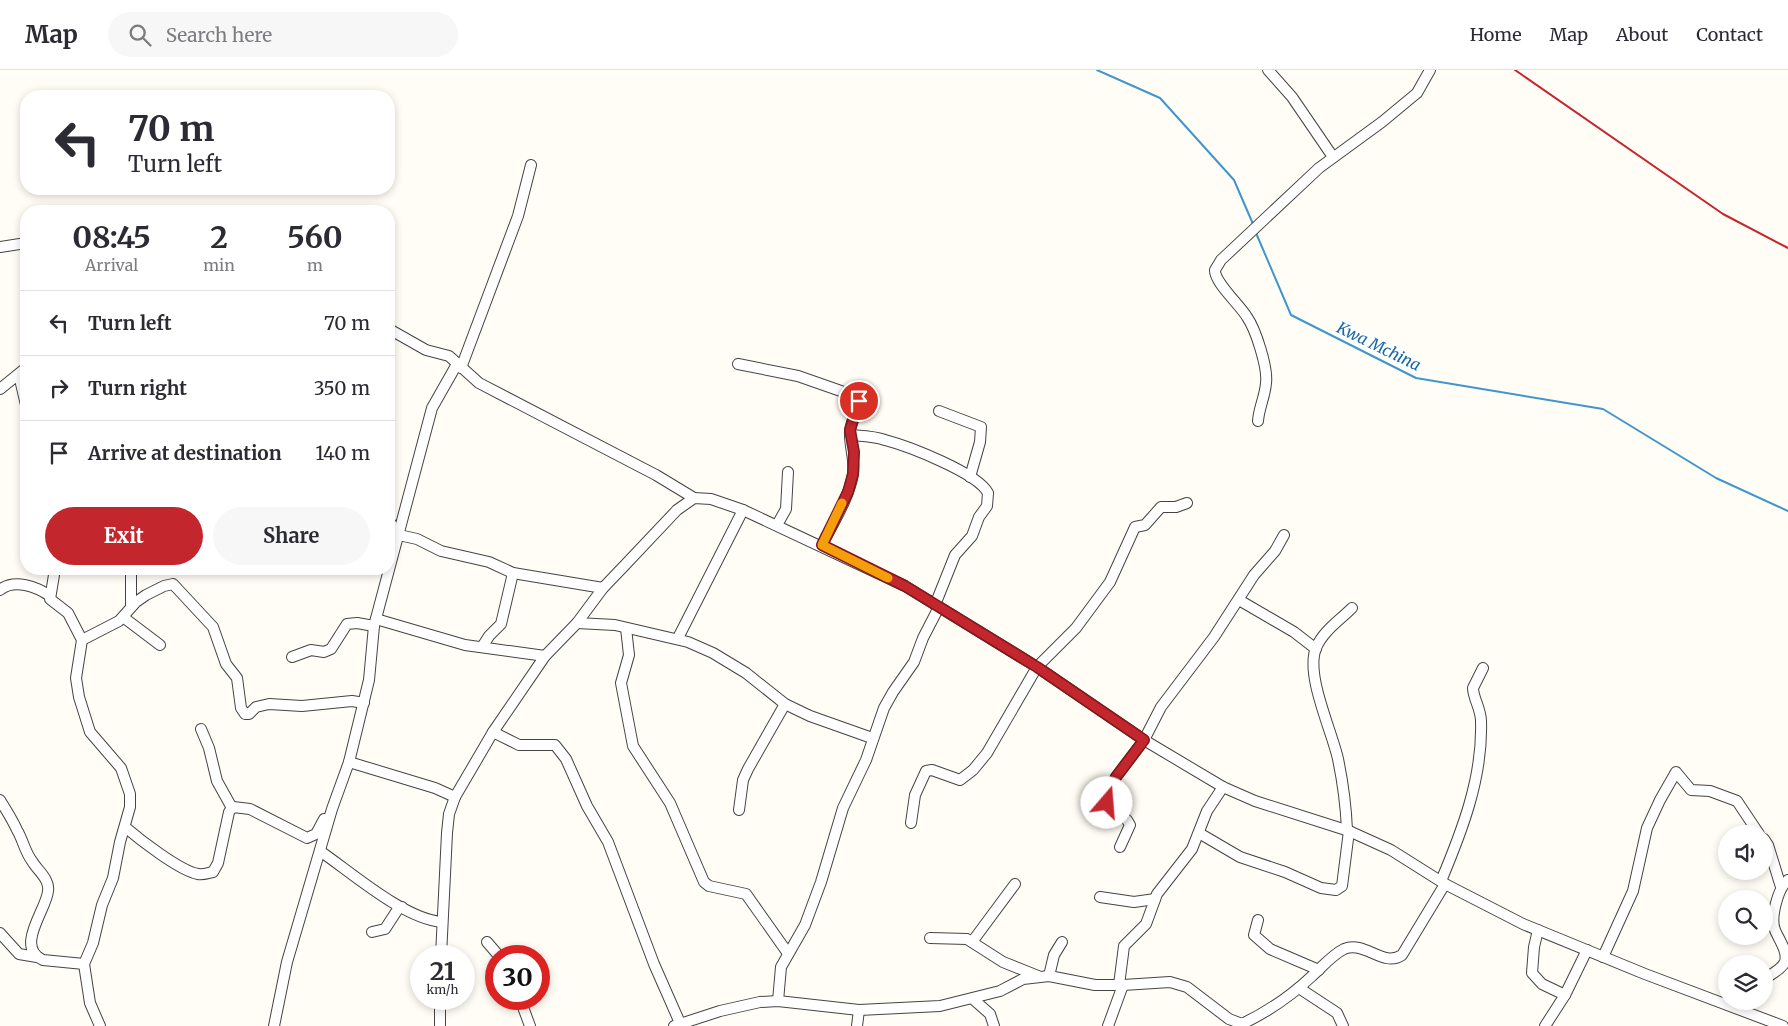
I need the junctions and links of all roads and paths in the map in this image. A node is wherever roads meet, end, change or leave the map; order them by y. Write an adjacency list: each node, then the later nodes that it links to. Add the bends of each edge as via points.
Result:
1 (1268, 70): 3 (street, via 1292,97)
2 (1430, 70): 3 (street, via 1417,93)
3 (1333, 157): 13 (street, via 1293,191 1221,260 1215,270 1215,277 1248,318 1260,351 1266,383)
4 (531, 165): 9 (street, via 518,216)
5 (20, 244): 6 (street)
6 (0, 247)
7 (395, 332): 9 (street, via 426,350 450,356)
8 (738, 364): 14 (street, via 798,376 855,394 859,401)
9 (459, 366): 17 (street, via 479,383); 23 (street, via 432,408)
10 (20, 374): 11 (street)
11 (0, 389)
12 (938, 410): 16 (street, via 981,427)
13 (1258, 421)
14 (850, 435): 16 (street, via 908,447); 24 (street, via 854,452 853,474 848,492)
15 (788, 472): 20 (street, via 786,509)
16 (970, 477): 34 (street, via 986,488 989,502 972,536 956,555)
17 (694, 498): 19 (street, via 711,499); 30 (street, via 677,510)
18 (1187, 503): 48 (street, via 1161,507 1144,525 1135,527 1110,582 1076,628)
19 (743, 510): 20 (street); 41 (street)
20 (777, 526): 24 (street)
21 (395, 529): 23 (street)
22 (1284, 534): 33 (street)
23 (399, 535): 25 (street); 26 (street, via 417,539 441,551 489,562)
24 (822, 545): 34 (street, via 905,586)
25 (395, 550)
26 (513, 573): 30 (street); 44 (street, via 501,624)
27 (54, 575): 32 (street)
28 (131, 575): 35 (street)
29 (388, 575): 38 (street)
30 (603, 588): 39 (street)
31 (0, 590): 32 (street, via 9,584 22,585)
32 (50, 596): 42 (street, via 68,613)
33 (1239, 600): 45 (street, via 1294,632); 55 (street, via 1161,707)
34 (937, 606): 48 (street); 54 (street, via 914,662 892,692)
35 (131, 607): 37 (street); 50 (street, via 164,586 177,586 213,626 226,664 237,678 241,708 245,714 269,704)
36 (1352, 608): 45 (street, via 1325,634)
37 (123, 617): 42 (street); 43 (street)
38 (375, 622): 44 (street); 47 (street, via 347,624 331,649 324,652 308,650); 50 (street)
39 (577, 623): 40 (street); 46 (street)
40 (626, 628): 41 (street); 89 (street, via 628,655 621,683 633,746 670,803 704,882 746,894)
41 (678, 638): 51 (street, via 713,653 746,673)
42 (82, 640): 65 (street, via 76,671 79,697 90,732 117,763 127,784 131,802)
43 (160, 645)
44 (482, 647): 46 (street)
45 (1316, 649): 66 (street, via 1317,688 1337,756)
46 (545, 656): 53 (street)
47 (292, 657)
48 (1037, 667): 55 (street); 63 (street, via 1002,730 972,770 960,780 932,770 926,771 915,794)
49 (1483, 668): 71 (street, via 1473,688 1482,721 1472,796)
50 (364, 703): 56 (street)
51 (785, 704): 54 (street); 62 (street, via 743,780)
52 (201, 729): 60 (street, via 217,780)
53 (493, 732): 58 (street); 107 (street, via 519,745 554,745 566,759 586,806 608,842)
54 (872, 738): 89 (street, via 866,760 843,808 805,925)
55 (1144, 740): 57 (street); 68 (street, via 1116,777 1107,799 1108,805 1129,822 1128,833)
56 (349, 762): 58 (street); 61 (street)
57 (1222, 787): 66 (street); 67 (street)
58 (455, 797): 78 (street, via 447,833)
59 (0, 800): 90 (street, via 17,828 30,860 48,886 48,895 33,929 32,943)
60 (232, 808): 61 (street, via 250,809 307,838 316,834); 65 (street, via 218,863 213,872 205,874 188,870 141,841)
61 (332, 808): 69 (street)
62 (739, 810)
63 (911, 823)
64 (1753, 825): 91 (street, via 1737,801 1710,791 1690,790 1676,772 1647,828 1632,891)
65 (125, 826): 93 (street, via 113,878)
66 (1348, 831): 67 (street, via 1342,886 1336,890 1321,888 1246,859); 71 (street, via 1391,850)
67 (1199, 833): 75 (street, via 1188,857)
68 (1120, 847)
69 (320, 851): 76 (street); 111 (street, via 287,962)
70 (1773, 857): 73 (street)
71 (1443, 882): 79 (street); 94 (street, via 1402,955 1396,960 1360,947 1350,947 1336,954)
72 (1015, 884): 84 (street)
73 (1784, 884): 92 (street, via 1774,923)
74 (1100, 897): 75 (street, via 1134,902)
75 (1155, 899): 97 (street, via 1146,924 1124,946)
76 (402, 907): 78 (street, via 420,918); 80 (street, via 385,929)
77 (1258, 920): 94 (street, via 1254,935 1262,943)
78 (442, 922): 86 (street)
79 (1538, 930): 88 (street); 99 (street, via 1532,973 1542,984)
80 (372, 932)
81 (0, 933): 90 (street, via 19,954)
82 (930, 938): 84 (street, via 956,937)
83 (488, 942): 87 (street)
84 (972, 942): 96 (street, via 1003,962)
85 (1062, 942): 96 (street)
86 (441, 945)
87 (490, 945)
88 (1586, 950): 91 (street); 99 (street)
89 (787, 952): 102 (street, via 778,974)
90 (37, 957): 93 (street)
91 (1602, 957): 100 (street)
92 (1787, 960): 95 (street)
93 (84, 964): 110 (street, via 90,1003)
94 (1319, 970): 98 (street)
95 (1773, 972)
96 (1044, 976): 97 (street); 101 (street, via 1023,979 1000,991)
97 (1121, 985): 109 (street, via 1161,981 1180,984); 115 (street)
98 (1299, 988): 109 (street); 116 (street, via 1337,1012)
99 (1565, 995): 117 (street)
100 (1718, 998)
101 (973, 999): 105 (street, via 940,1006); 108 (street, via 990,1014)
102 (778, 1001): 105 (street); 107 (street, via 742,1005)
103 (440, 1010): 112 (street)
104 (524, 1010): 113 (street)
105 (859, 1010): 114 (street)
106 (1748, 1010): 118 (street)
107 (677, 1025)
108 (996, 1025)
109 (1242, 1025)
110 (100, 1026)
111 (274, 1026)
112 (440, 1026)
113 (530, 1026)
114 (857, 1026)
115 (1108, 1026)
116 (1343, 1026)
117 (1545, 1026)
118 (1783, 1026)

